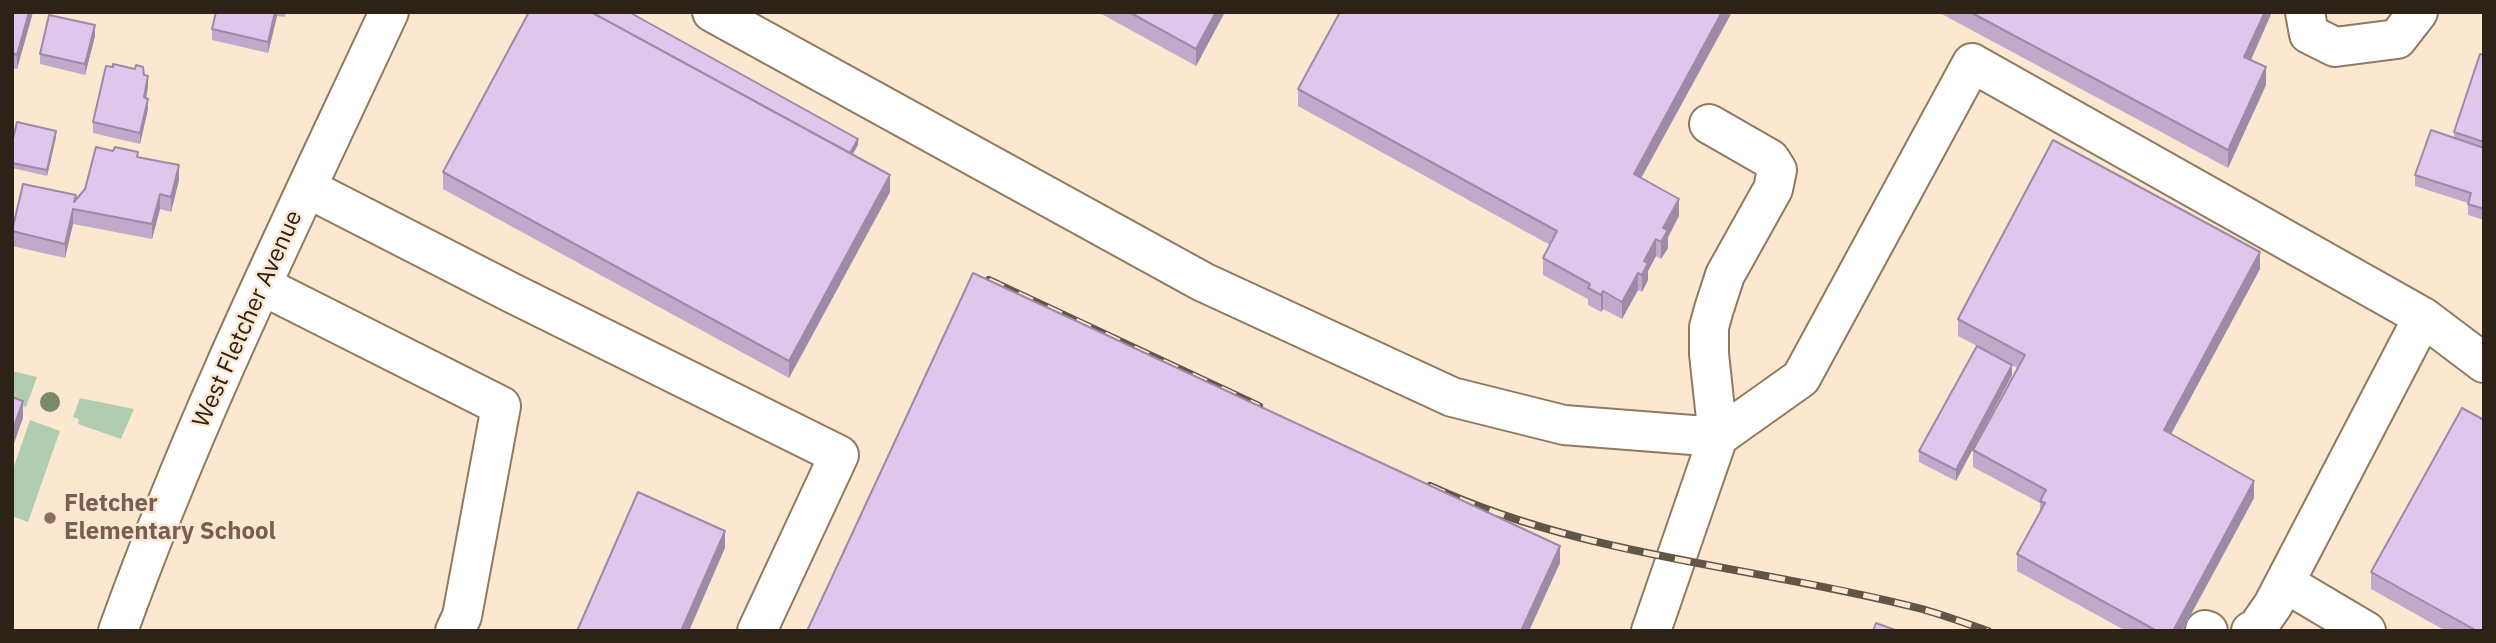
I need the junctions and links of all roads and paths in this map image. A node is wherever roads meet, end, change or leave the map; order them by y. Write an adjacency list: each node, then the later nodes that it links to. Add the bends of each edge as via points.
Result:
1 (389, 12): 6 (street, West Fletcher Avenue)
2 (712, 12): 10 (street, via 1203,282 1452,397 1564,425)
3 (2305, 12): 4 (street, via 2309,34 2335,47 2398,38)
4 (2418, 12)
5 (1709, 124): 10 (street, via 1770,159 1777,170 1773,189 1725,275 1709,327)
6 (307, 188): 7 (street, West Fletcher Avenue); 14 (street, via 839,455)
7 (263, 286): 12 (street, West Fletcher Avenue, via 166,506); 13 (street, via 501,406 462,616)
8 (2423, 317): 9 (street); 10 (street, via 1972,63 1801,378); 11 (street)
9 (2484, 363)
10 (1718, 437): 15 (street)
11 (2285, 583): 16 (street, via 2273,606); 17 (street)
12 (118, 631)
13 (455, 631)
14 (757, 631)
15 (1651, 631)
16 (2251, 631)
17 (2366, 631)

